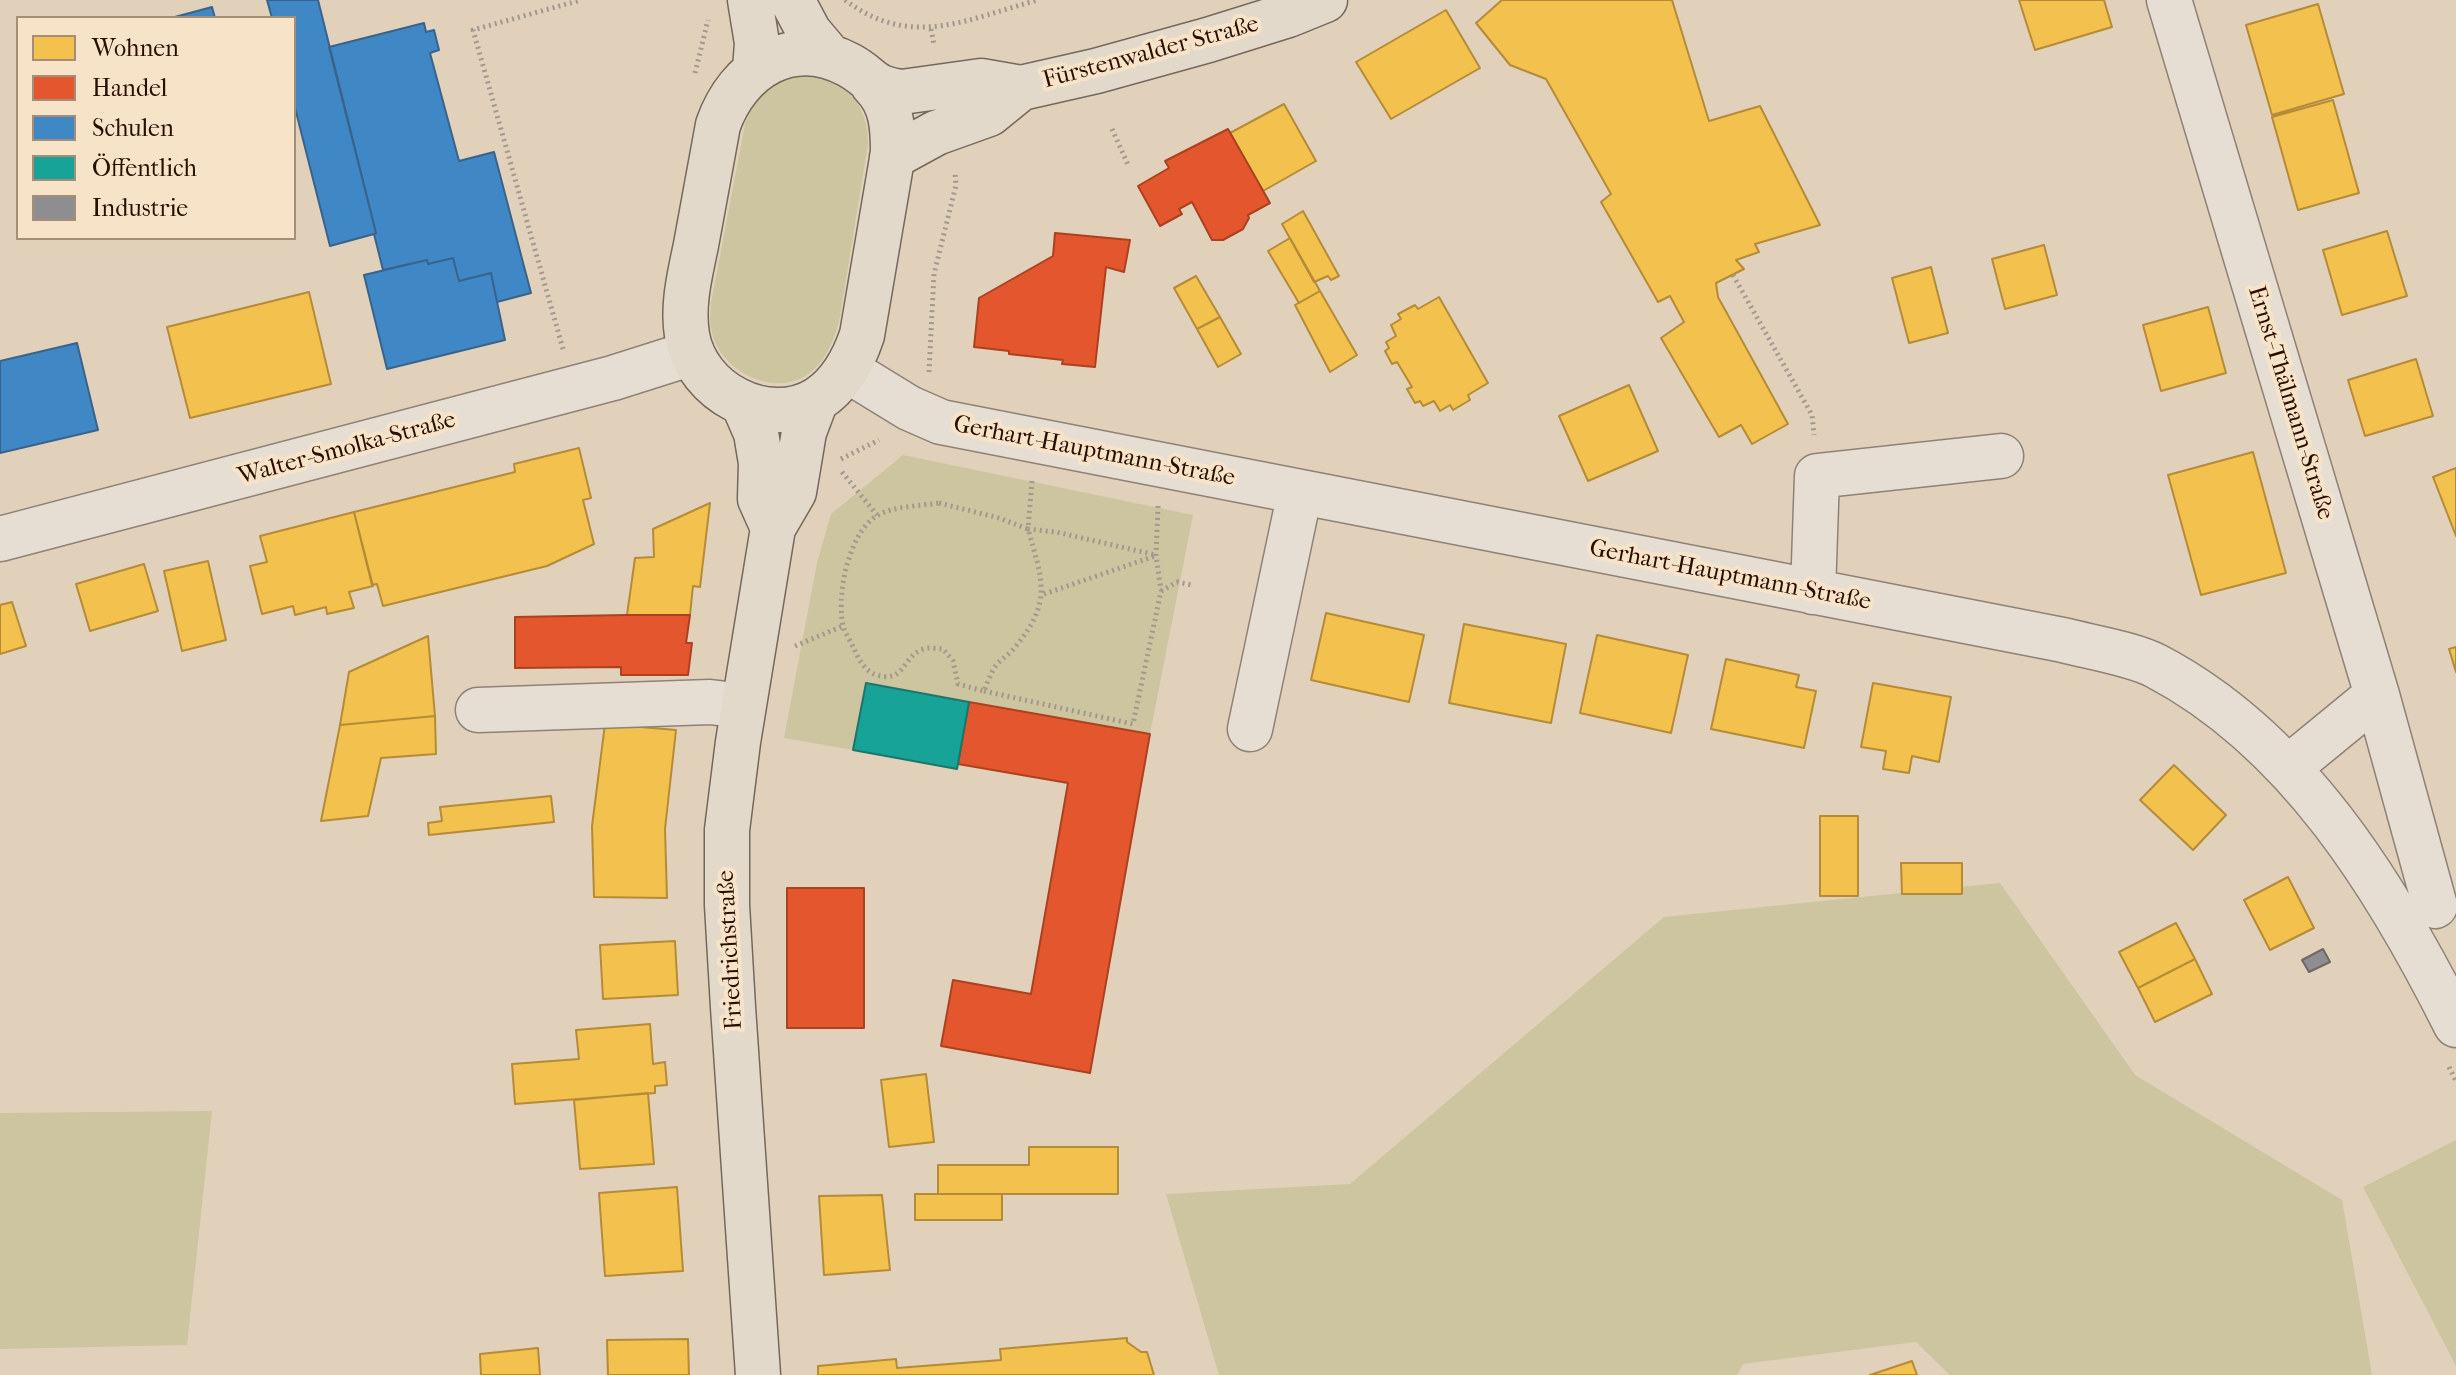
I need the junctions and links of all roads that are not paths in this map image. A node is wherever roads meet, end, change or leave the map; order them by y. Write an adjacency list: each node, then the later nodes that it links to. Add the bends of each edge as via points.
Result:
1 (750, 0): 6 (main road)
2 (792, 0): 5 (main road)
3 (1325, 0): 8 (main road, Fürstenwalder Straße, via 1096,71 1021,88 981,81)
4 (2169, 0): 19 (street, Ernst-Thälmann-Straße)
5 (830, 57): 6 (main road, via 787,56); 7 (main road)
6 (755, 70): 10 (main road, via 735,89 718,125 686,299)
7 (873, 85): 8 (main road, Fürstenwalder Straße); 9 (main road, via 891,117)
8 (947, 108): 9 (main road, Fürstenwalder Straße)
9 (892, 157): 11 (main road, via 862,335)
10 (692, 353): 13 (main road, via 709,381); 17 (street, Walter-Smolka-Straße, via 575,389)
11 (847, 370): 12 (main road); 15 (street, Gerhart-Hauptmann-Straße, via 941,422)
12 (816, 400): 13 (main road, via 781,410); 16 (main road, Friedrichstraße, via 804,432 794,492)
13 (743, 403): 16 (main road, Friedrichstraße, via 756,433 760,499)
14 (2001, 456): 18 (street, via 1817,476)
15 (1300, 492): 18 (street, Gerhart-Hauptmann-Straße); 22 (street)
16 (773, 528): 20 (main road, Friedrichstraße)
17 (0, 539)
18 (1813, 592): 23 (street, Gerhart-Hauptmann-Straße, via 2063,640 2154,665 2222,708)
19 (2377, 695): 23 (street); 24 (street, Ernst-Thälmann-Straße)
20 (743, 706): 21 (street, via 710,702); 26 (main road, Friedrichstraße, via 726,865)
21 (478, 710)
22 (1250, 729)
23 (2288, 768): 25 (street, Gerhart-Hauptmann-Straße, via 2349,842 2417,949)
24 (2435, 906)
25 (2450, 1042)
26 (758, 1375)

